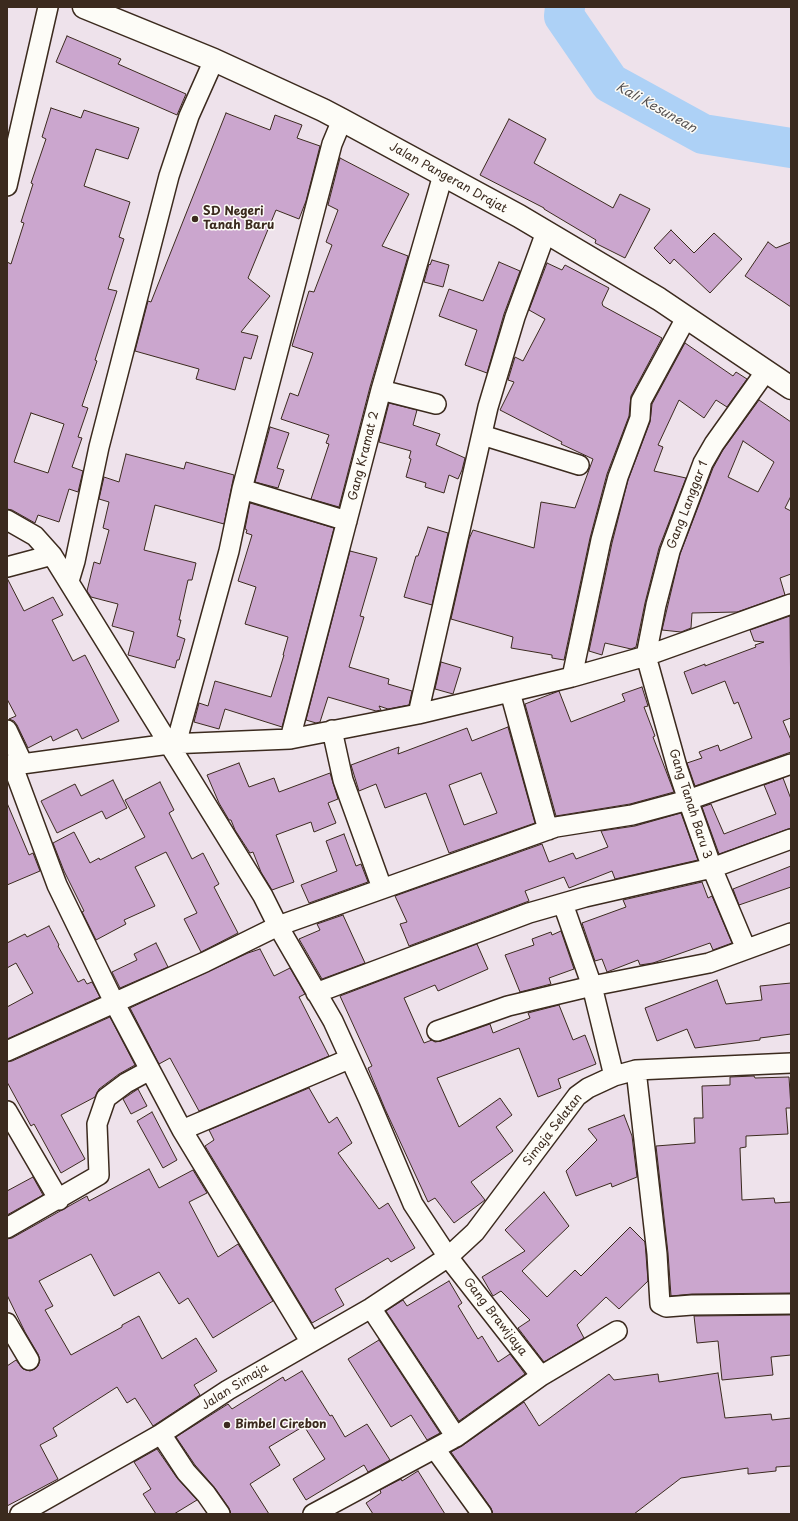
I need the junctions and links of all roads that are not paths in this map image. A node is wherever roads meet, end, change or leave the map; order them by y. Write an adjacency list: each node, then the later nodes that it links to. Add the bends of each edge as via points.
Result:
1 (48, 7): 6 (street)
2 (84, 7): 3 (street, Jalan Pangeran Drajat)
3 (214, 60): 4 (street, Jalan Pangeran Drajat); 20 (street, via 189,116 169,176 99,447)
4 (342, 120): 5 (street, Jalan Pangeran Drajat); 15 (street, via 332,144)
5 (442, 175): 7 (street, Jalan Pangeran Drajat); 11 (street, Gang Kramat 2)
6 (7, 186)
7 (546, 232): 8 (street, Jalan Pangeran Drajat, via 659,299); 13 (street, via 515,317)
8 (686, 318): 9 (street, Jalan Pangeran Drajat); 23 (street, via 641,401 640,418 618,477 600,540)
9 (766, 371): 10 (street, Jalan Pangeran Drajat); 22 (street, Gang Langgar 1, via 703,463 670,551)
10 (791, 388)
11 (381, 390): 12 (street); 17 (street, Gang Kramat 2)
12 (436, 404)
13 (482, 435): 14 (street); 25 (street)
14 (579, 465)
15 (242, 489): 17 (street); 29 (street, via 228,551)
16 (7, 520): 18 (street, Gang Brawijaya, via 35,536)
17 (347, 521): 28 (street, Gang Kramat 2)
18 (52, 555): 19 (street); 20 (street, Gang Brawijaya)
19 (7, 568)
20 (69, 581): 29 (street, Gang Brawijaya)
21 (791, 604): 22 (street)
22 (646, 656): 23 (street); 32 (street, Gang Tanah Baru 3)
23 (572, 677): 24 (street)
24 (510, 692): 25 (street); 33 (street)
25 (418, 714): 27 (street)
26 (7, 730): 31 (street)
27 (332, 730): 28 (street); 36 (street, via 343,780)
28 (290, 738): 29 (street)
29 (173, 744): 31 (street); 38 (street, Gang Brawijaya)
30 (791, 764): 32 (street)
31 (14, 765): 43 (street, via 57,885)
32 (688, 800): 33 (street, via 632,815); 35 (street, Gang Tanah Baru 3)
33 (548, 830): 36 (street)
34 (791, 839): 35 (street)
35 (712, 868): 37 (street); 40 (street, Gang Tanah Baru 3)
36 (382, 888): 38 (street)
37 (563, 904): 41 (street); 42 (street, via 529,914)
38 (278, 926): 42 (street, Gang Brawijaya); 43 (street)
39 (791, 932): 40 (street)
40 (746, 949): 41 (street, via 709,963)
41 (592, 986): 44 (street, via 508,1006); 50 (street)
42 (316, 993): 46 (street, Gang Brawijaya, via 333,1021)
43 (114, 1002): 45 (street); 48 (street)
44 (437, 1031)
45 (7, 1051)
46 (349, 1059): 52 (street); 55 (street, Gang Brawijaya, via 413,1204)
47 (791, 1062): 49 (street, Simaja Selatan)
48 (150, 1070): 52 (street); 53 (street, via 106,1098 97,1124 99,1175)
49 (636, 1070): 50 (street, Simaja Selatan); 56 (street, via 657,1254 660,1304 666,1307)
50 (614, 1076): 55 (street, Simaja Selatan, via 577,1096 475,1232)
51 (7, 1111): 53 (street)
52 (182, 1130): 60 (street)
53 (59, 1200): 54 (street)
54 (7, 1228)
55 (448, 1257): 57 (street, Jalan Simaja); 62 (street, Gang Brawijaya)
56 (791, 1304)
57 (371, 1308): 60 (street, Jalan Simaja); 64 (street)
58 (7, 1324): 61 (street)
59 (617, 1331): 62 (street)
60 (310, 1341): 63 (street, Jalan Simaja)
61 (29, 1360)
62 (541, 1376): 64 (street)
63 (161, 1434): 66 (street, Jalan Simaja); 67 (street, via 186,1472)
64 (456, 1437): 65 (street)
65 (435, 1449): 68 (street); 69 (street)
66 (20, 1514)
67 (220, 1514)
68 (313, 1514)
69 (482, 1514)

